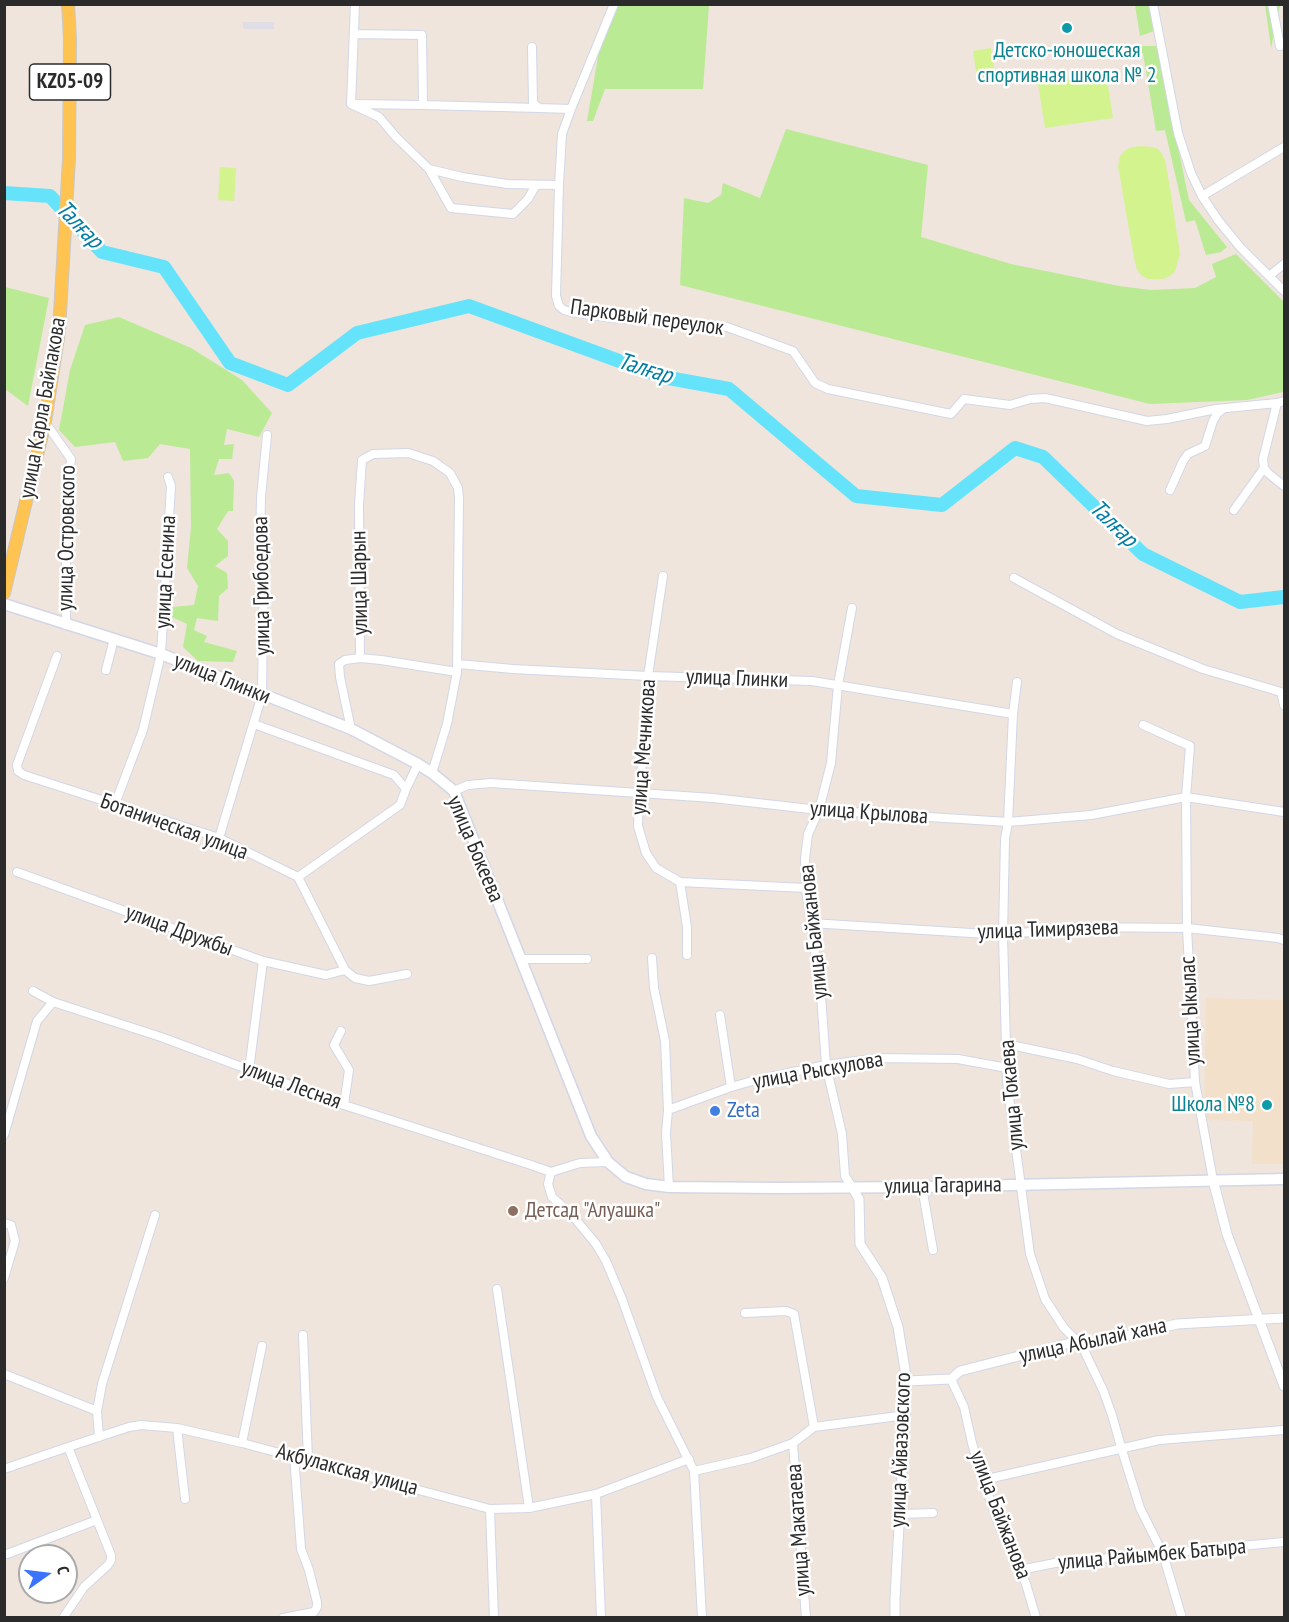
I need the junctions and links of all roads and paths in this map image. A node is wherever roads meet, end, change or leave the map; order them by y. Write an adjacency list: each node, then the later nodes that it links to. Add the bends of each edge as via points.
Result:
1 (68, 4): 23 (main road, улица Карла Байпакова / KZ05-09, via 69,159 63,286)
2 (355, 4): 6 (street)
3 (614, 4): 12 (street)
4 (1153, 4): 17 (street, via 1178,134)
5 (1272, 4): 7 (street)
6 (354, 34): 9 (street); 10 (street, via 422,35)
7 (1280, 46)
8 (532, 47): 11 (street, via 533,104)
9 (351, 104): 10 (street); 14 (street, via 379,117)
10 (423, 105): 11 (street)
11 (539, 108): 12 (street)
12 (571, 109): 16 (street, via 562,134)
13 (1284, 147): 17 (street)
14 (429, 169): 15 (street, via 507,184); 15 (street, via 451,208 513,214)
15 (536, 185): 16 (street)
16 (559, 185): 22 (street, Парковый переулок, via 556,296 559,306 571,312 727,327 793,351 815,383 828,389 951,414 964,399 1010,405 1045,398 1147,421)
17 (1202, 196): 19 (street, via 1240,247)
18 (1284, 264): 19 (street)
19 (1269, 276): 20 (street)
20 (1284, 291)
21 (1281, 402): 22 (street, Парковый переулок); 25 (street, via 1263,459)
22 (1225, 408): 29 (street, via 1216,414 1205,446 1183,461)
23 (45, 422): 33 (main road, улица Карла Байпакова / KZ05-09); 36 (street, улица Островского, via 71,459 66,520)
24 (267, 435): 46 (street, улица Грибоедова, via 260,537 264,588)
25 (1264, 468): 27 (street); 30 (street)
26 (168, 477): 38 (street, улица Есенина, via 171,486)
27 (1284, 486)
28 (458, 488): 40 (street, улица Шарын, via 450,473 433,461 408,453 373,454 362,460); 41 (street, улица Бокеева)
29 (1170, 490)
30 (1234, 510)
31 (663, 576): 43 (street, улица Мечникова)
32 (1014, 578): 47 (street, via 1117,634 1203,669 1281,692)
33 (4, 592)
34 (4, 604): 36 (main road, улица Глинки)
35 (852, 608): 45 (street, улица Байжанова)
36 (66, 625): 37 (main road, улица Глинки)
37 (114, 639): 38 (main road, улица Глинки); 42 (street)
38 (160, 654): 46 (main road, улица Глинки); 58 (street, улица Есенина, via 143,730)
39 (57, 656): 58 (street, Ботаническая улица, via 18,771)
40 (360, 658): 41 (street, улица Глинки); 51 (street, улица Шарын, via 339,664)
41 (457, 668): 43 (street, улица Глинки); 53 (street, улица Бокеева, via 447,724)
42 (106, 670)
43 (648, 676): 45 (street, улица Глинки); 56 (street, улица Мечникова)
44 (1017, 682): 48 (street, улица Токаева)
45 (838, 685): 48 (street, улица Глинки); 59 (street, улица Байжанова, via 831,763)
46 (262, 695): 49 (street, улица Грибоедова); 51 (main road, улица Глинки)
47 (1284, 705)
48 (1013, 714): 61 (street, улица Токаева)
49 (254, 724): 54 (street, via 394,776); 62 (street, улица Грибоедова)
50 (1143, 725): 57 (street, улица Ыкылас, via 1190,746)
51 (351, 729): 52 (main road, улица Глинки)
52 (418, 764): 53 (main road, улица Глинки); 54 (street)
53 (432, 773): 55 (main road, улица Бокеева)
54 (406, 789): 64 (street, via 400,805)
55 (454, 791): 56 (street, улица Крылова, via 491,783); 72 (main road, улица Бокеева)
56 (639, 794): 59 (street, улица Крылова); 65 (street, улица Мечникова, via 638,826 646,853 656,868)
57 (1186, 797): 60 (street, улица Крылова); 61 (street, улица Крылова, via 1091,815); 68 (street, улица Ыкылас)
58 (115, 804): 62 (street, Ботаническая улица)
59 (819, 810): 61 (street, улица Крылова); 66 (street, улица Байжанова, via 808,834)
60 (1284, 812)
61 (1008, 822): 69 (street, улица Токаева)
62 (219, 838): 64 (street, Ботаническая улица)
63 (16, 872): 75 (street, улица Дружбы)
64 (298, 877): 76 (street)
65 (680, 882): 66 (street, улица Мечникова); 71 (street)
66 (806, 888): 67 (street, улица Байжанова)
67 (811, 923): 69 (street, улица Тимирязева); 83 (street, улица Байжанова)
68 (1187, 928): 69 (street, улица Тимирязева, via 1074,927); 70 (street, улица Тимирязева); 86 (street, улица Ыкылас)
69 (1003, 935): 82 (street, улица Токаева)
70 (1284, 940)
71 (687, 955)
72 (520, 958): 74 (street); 91 (main road, улица Бокеева, via 591,1136)
73 (652, 958): 89 (street, via 665,1041)
74 (587, 959)
75 (263, 961): 76 (street, улица Дружбы, via 326,975); 85 (street)
76 (345, 970): 77 (street, via 355,978 369,981)
77 (407, 974)
78 (33, 991): 79 (street, улица Лесная)
79 (53, 1002): 85 (street, улица Лесная); 90 (street, via 37,1021)
80 (720, 1016): 87 (street)
81 (341, 1031): 88 (street, via 334,1045 349,1070)
82 (1006, 1044): 84 (street, улица Токаева); 86 (street, via 1169,1084)
83 (826, 1065): 84 (street, улица Рыскулова, via 879,1058 958,1059); 87 (street, улица Рыскулова); 96 (street, улица Байжанова, via 842,1134 845,1176)
84 (1007, 1068): 95 (street, улица Токаева)
85 (249, 1070): 88 (street, улица Лесная)
86 (1195, 1082): 94 (street, улица Ыкылас)
87 (731, 1086): 89 (street, улица Рыскулова)
88 (344, 1105): 92 (street, улица Лесная)
89 (668, 1110): 97 (street)
90 (4, 1135)
91 (608, 1162): 92 (street, via 580,1163); 97 (main road, улица Гагарина, via 626,1177)
92 (551, 1172): 128 (street, via 548,1184 552,1197 582,1227 606,1262 657,1397)
93 (1284, 1179): 94 (main road, улица Гагарина)
94 (1213, 1180): 95 (main road, улица Гагарина); 108 (street, улица Ыкылас, via 1227,1234)
95 (1020, 1184): 99 (main road, улица Гагарина); 111 (street, улица Токаева, via 1030,1254 1045,1299)
96 (852, 1186): 97 (main road, улица Гагарина); 98 (main road, улица Гагарина); 100 (street, улица Айвазовского)
97 (669, 1187)
98 (872, 1187): 99 (main road, улица Гагарина); 100 (street)
99 (922, 1187): 103 (street)
100 (859, 1199): 114 (street, улица Айвазовского, via 860,1244 882,1278 898,1327)
101 (155, 1215): 116 (street)
102 (4, 1223): 104 (street, via 10,1225 15,1241)
103 (933, 1250)
104 (4, 1278)
105 (497, 1289): 134 (street)
106 (745, 1313): 118 (street, via 794,1314)
107 (1284, 1318): 108 (street, улица Абылай хана)
108 (1260, 1319): 111 (street, улица Абылай хана, via 1177,1324); 115 (street, улица Ыкылас)
109 (303, 1335): 127 (street)
110 (262, 1346): 122 (street)
111 (1082, 1347): 113 (street, улица Абылай хана, via 1070,1343 960,1371); 125 (street, улица Токаева, via 1103,1390)
112 (4, 1374): 116 (street)
113 (951, 1379): 114 (street, улица Абылай хана); 131 (street, улица Байжанова, via 964,1407)
114 (907, 1381): 117 (street, улица Айвазовского)
115 (1284, 1386)
116 (97, 1411): 121 (street)
117 (906, 1415): 118 (street); 137 (street, улица Айвазовского)
118 (814, 1427): 123 (street)
119 (177, 1428): 121 (street, Акбулакская улица, via 141,1425); 122 (street, Акбулакская улица); 133 (street)
120 (1284, 1430): 125 (street)
121 (99, 1437): 124 (street, Акбулакская улица)
122 (242, 1443): 126 (street, Акбулакская улица)
123 (793, 1443): 130 (street, via 751,1458); 149 (street, улица Макатаева)
124 (68, 1447): 129 (street, Акбулакская улица); 138 (street)
125 (1120, 1447): 131 (street); 141 (street, улица Токаева, via 1140,1508)
126 (294, 1455): 127 (street, Акбулакская улица); 143 (street, via 301,1549 317,1602)
127 (308, 1459): 135 (street, Акбулакская улица)
128 (689, 1459): 130 (street); 132 (street, Акбулакская улица)
129 (4, 1469)
130 (694, 1471): 148 (street)
131 (983, 1480): 142 (street, улица Байжанова)
132 (596, 1494): 134 (street, Акбулакская улица); 147 (street)
133 (185, 1499)
134 (529, 1508): 135 (street, Акбулакская улица)
135 (490, 1509): 146 (street)
136 (933, 1513): 137 (street)
137 (900, 1514): 150 (street, улица Айвазовского)
138 (97, 1520): 140 (street); 144 (street, via 111,1560 84,1587)
139 (1284, 1542): 141 (street, улица Райымбек Батыра)
140 (7, 1554)
141 (1163, 1554): 142 (street, улица Райымбек Батыра, via 1055,1563); 152 (street, улица Токаева)
142 (1020, 1570): 151 (street, улица Байжанова)
143 (310, 1615): 145 (street)
144 (63, 1617)
145 (283, 1617)
146 (494, 1617)
147 (601, 1617)
148 (702, 1617)
149 (806, 1617)
150 (895, 1617)
151 (1036, 1617)
152 (1182, 1617)

